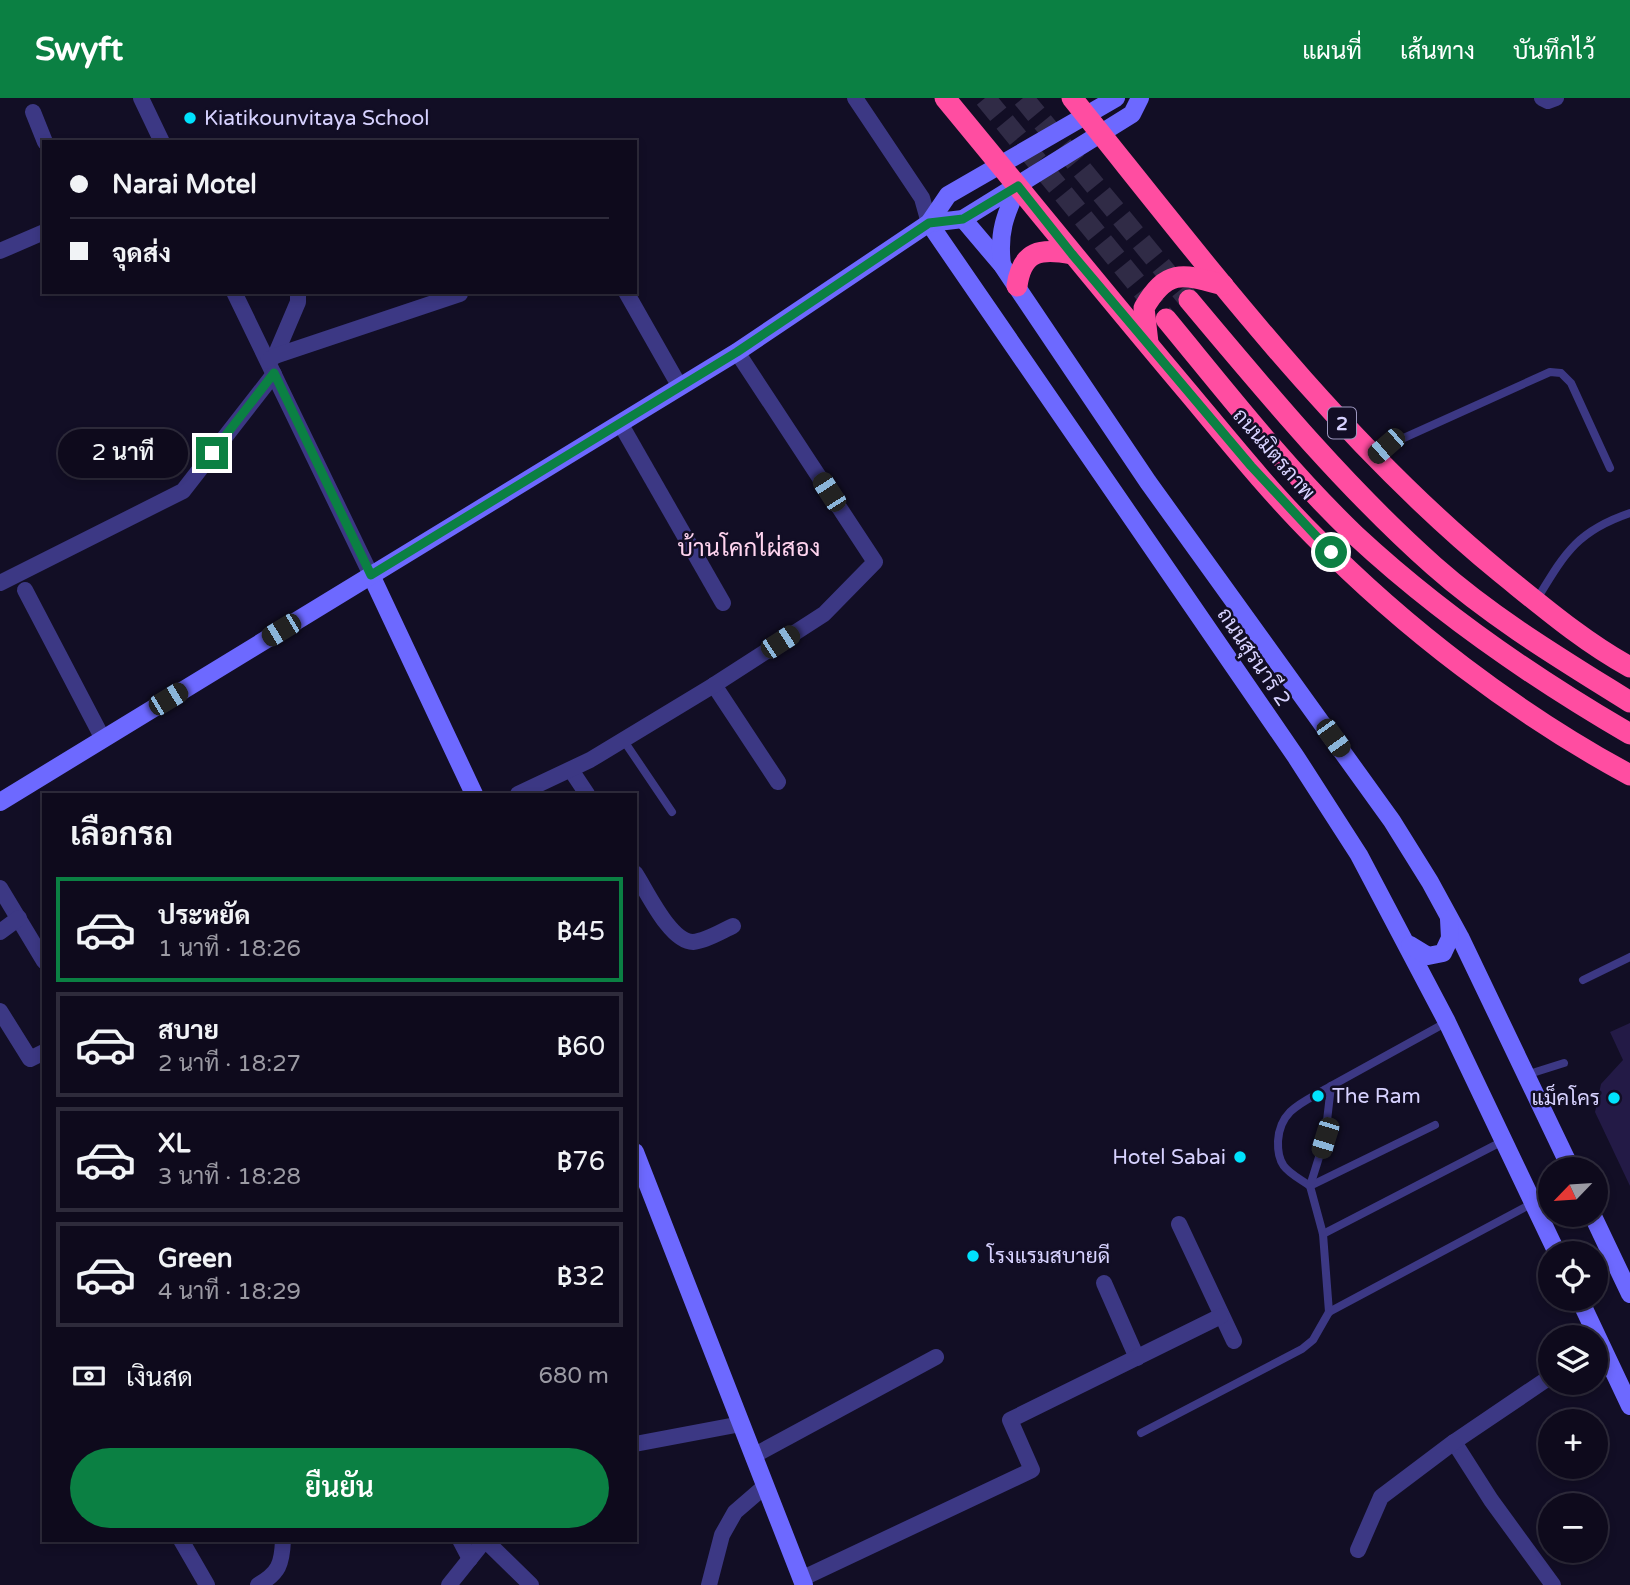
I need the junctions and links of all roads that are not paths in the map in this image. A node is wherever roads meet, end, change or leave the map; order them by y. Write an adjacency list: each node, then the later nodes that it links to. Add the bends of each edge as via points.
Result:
1 (141, 98): 12 (street)
2 (855, 98): 16 (street, via 922,198)
3 (945, 98): 13 (highway, ถนนมิตรภาพ)
4 (1072, 98): 10 (highway, 2)
5 (1116, 98): 10 (main road)
6 (1140, 98): 10 (main road, via 1132,114)
7 (1542, 98): 8 (street)
8 (1556, 98)
9 (33, 113): 11 (street)
10 (1093, 125): 13 (main road); 14 (main road); 21 (highway, 2)
11 (45, 140)
12 (161, 140)
13 (1000, 164): 14 (highway, ถนนมิตรภาพ); 16 (main road, via 948,195)
14 (1018, 186): 15 (main road); 19 (highway, ถนนมิตรภาพ); 20 (main road, via 1002,224)
15 (963, 219): 16 (main road); 20 (main road, ถนนสุรนารี 2)
16 (929, 223): 30 (main road); 62 (main road, ถนนสุรนารี 2, via 1296,757 1359,855)
17 (42, 233): 18 (street)
18 (0, 251)
19 (1072, 254): 22 (highway, via 1050,250 1030,257); 29 (highway, ถนนมิตรภาพ)
20 (1002, 265): 22 (main road, ถนนสุรนารี 2)
21 (1223, 285): 29 (highway, via 1187,275 1163,282 1143,308); 34 (highway, 2)
22 (1017, 286): 58 (main road, ถนนสุรนารี 2, via 1148,481 1392,821)
23 (235, 294): 31 (street)
24 (298, 294): 31 (street)
25 (460, 294): 31 (street)
26 (627, 294): 32 (street)
27 (1189, 300): 44 (highway, ถนนมิตรภาพ / 2, via 1322,457 1435,567 1524,635)
28 (1166, 319): 45 (highway, ถนนมิตรภาพ, via 1297,476 1354,534 1418,590 1508,657)
29 (1148, 345): 49 (highway, ถนนมิตรภาพ, via 1314,536 1399,615 1500,692)
30 (737, 352): 32 (main road); 43 (street, via 875,562 824,614)
31 (272, 364): 37 (street); 38 (street, via 183,491)
32 (680, 387): 33 (main road)
33 (620, 423): 37 (main road); 41 (street)
34 (1373, 457): 35 (lane, via 1386,446 1550,372 1561,373 1571,383); 40 (highway, 2)
35 (1610, 468)
36 (1630, 513): 40 (lane, via 1600,523 1569,548)
37 (371, 575): 46 (main road); 51 (main road)
38 (0, 583)
39 (25, 590): 46 (street)
40 (1535, 601): 42 (highway, 2)
41 (723, 603)
42 (1630, 667)
43 (714, 685): 47 (street); 50 (street)
44 (1630, 702)
45 (1630, 734)
46 (103, 739): 54 (main road)
47 (624, 741): 48 (street); 55 (lane)
48 (572, 770): 52 (street); 53 (street)
49 (1630, 775)
50 (778, 782)
51 (474, 793)
52 (520, 793)
53 (586, 793)
54 (0, 802)
55 (671, 812)
56 (637, 876): 60 (street, via 671,931 682,939 702,940)
57 (0, 888): 59 (street)
58 (1448, 916): 62 (main road, via 1447,947 1440,955 1418,952); 70 (main road, ถนนสุรนารี 2)
59 (19, 918): 61 (street); 64 (street)
60 (733, 926)
61 (0, 932)
62 (1406, 941): 67 (main road, ถนนสุรนารี 2)
63 (1630, 957): 65 (lane)
64 (42, 958)
65 (1583, 981)
66 (0, 1011): 68 (street, via 30,1059)
67 (1447, 1022): 71 (lane); 73 (main road, ถนนสุรนารี 2)
68 (42, 1053)
69 (1563, 1063): 70 (lane)
70 (1526, 1075): 75 (main road, ถนนสุรนารี 2)
71 (1331, 1086): 76 (lane, via 1325,1138); 76 (lane, via 1287,1113 1279,1127 1277,1157)
72 (1435, 1125): 76 (lane)
73 (1503, 1141): 77 (main road, ถนนสุรนารี 2); 80 (lane)
74 (637, 1157): 92 (main road)
75 (1565, 1157)
76 (1310, 1186): 80 (lane)
77 (1533, 1203): 81 (main road, ถนนสุรนารี 2); 84 (lane)
78 (1179, 1224): 85 (street)
79 (1598, 1227): 83 (main road)
80 (1323, 1234): 84 (lane)
81 (1551, 1241)
82 (1104, 1283): 88 (street)
83 (1630, 1294)
84 (1329, 1312): 93 (lane, via 1313,1340 1302,1349)
85 (1220, 1316): 86 (street); 88 (street)
86 (1234, 1340)
87 (936, 1357): 96 (street)
88 (1137, 1358): 106 (street, via 1010,1420 1032,1470)
89 (1608, 1366): 91 (main road)
90 (1538, 1385): 94 (street)
91 (1630, 1406)
92 (741, 1424): 95 (street); 96 (main road)
93 (1141, 1433)
94 (1454, 1442): 103 (street, via 1381,1497); 112 (street)
95 (637, 1444)
96 (753, 1456): 97 (main road)
97 (765, 1486): 106 (main road); 111 (street, via 735,1512 722,1535)
98 (182, 1542): 107 (street)
99 (283, 1542): 105 (street)
100 (461, 1542): 104 (street)
101 (483, 1542): 104 (street)
102 (487, 1542): 110 (street)
103 (1358, 1549)
104 (470, 1559): 109 (street)
105 (281, 1580): 108 (street)
106 (802, 1582)
107 (206, 1585)
108 (258, 1585)
109 (449, 1585)
110 (531, 1585)
111 (709, 1585)
112 (1553, 1585)

